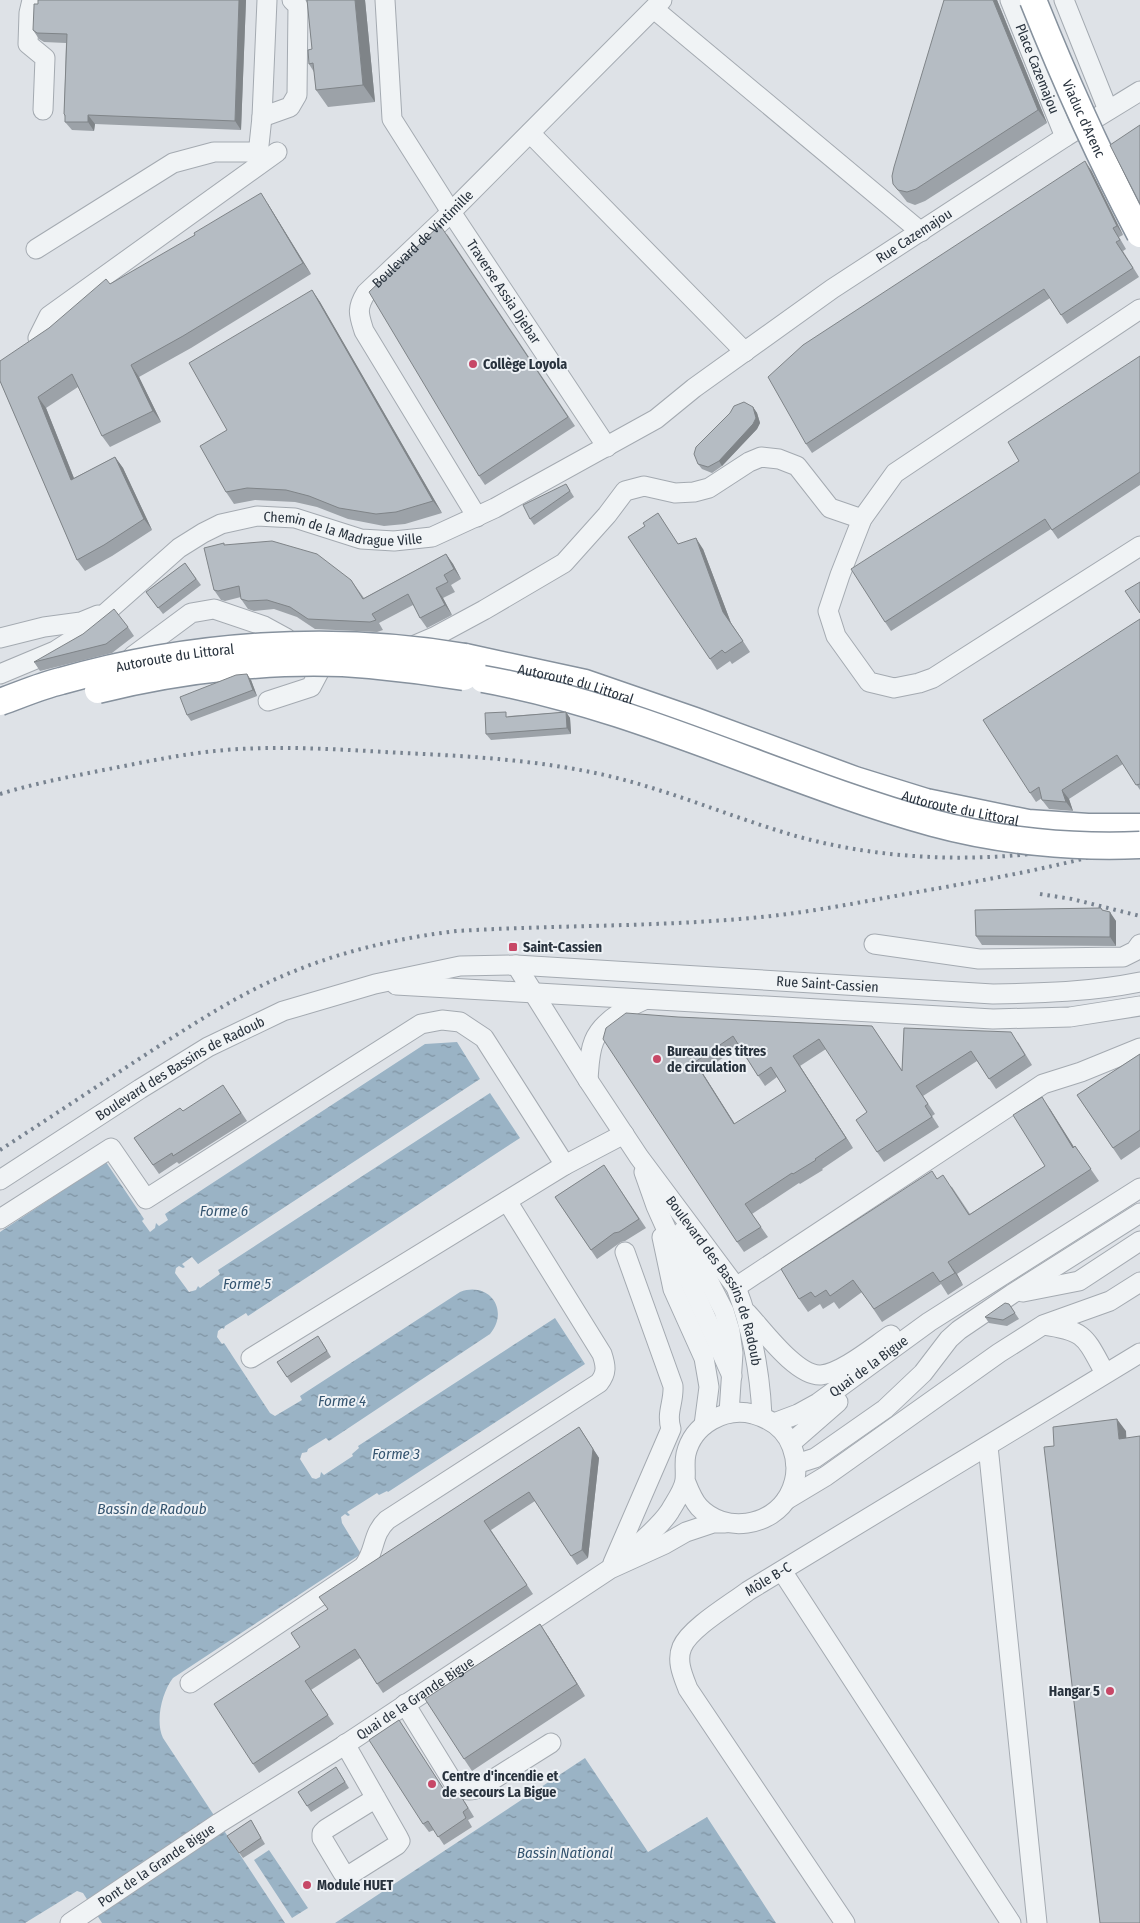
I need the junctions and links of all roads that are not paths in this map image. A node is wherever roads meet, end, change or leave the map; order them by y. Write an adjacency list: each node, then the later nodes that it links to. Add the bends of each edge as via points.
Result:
1 (32, 0): 10 (street, via 28,44 45,58)
2 (267, 0): 12 (street)
3 (292, 0): 12 (street, via 298,6 297,95 290,107)
4 (385, 0): 16 (street, Traverse Assia Djebar, via 392,119)
5 (1010, 0): 14 (street, Place Cazemajou)
6 (1033, 0): 18 (highway, Viaduc d'Arenc, bridge, via 1108,174)
7 (1064, 0): 11 (street)
8 (658, 4): 13 (street, Boulevard de Vintimille); 17 (street)
9 (1140, 91): 11 (street, Rue Cazemajou)
10 (43, 110)
11 (1108, 110): 14 (street, Rue Cazemajou)
12 (262, 117): 15 (street)
13 (530, 133): 16 (street, Boulevard de Vintimille); 22 (street)
14 (1065, 137): 17 (street, Rue Cazemajou)
15 (264, 157): 19 (street, via 214,152 173,163); 21 (street, via 49,316)
16 (451, 212): 24 (street, Traverse Assia Djebar); 25 (street, Boulevard de Vintimille, via 366,293 358,314 364,331)
17 (921, 232): 22 (street, Rue Cazemajou, via 832,289)
18 (1140, 234)
19 (36, 249)
20 (1140, 310): 26 (street, via 894,473)
21 (38, 338)
22 (745, 352): 23 (street, Rue Cazemajou)
23 (694, 388): 24 (street, Chemin de la Madrague Ville, via 656,419)
24 (607, 447): 25 (street, Chemin de la Madrague Ville)
25 (477, 517): 28 (street, Chemin de la Madrague Ville, via 432,537 394,541 361,539 295,518 257,516 221,524 179,548)
26 (862, 519): 27 (street, via 828,611 836,636 868,682 894,688 933,678); 31 (street, via 830,508 797,466 779,459 762,457 709,488 694,492 675,493 644,486 624,490 608,515 564,563 484,610 416,645 353,669)
27 (1140, 546)
28 (106, 612): 29 (street, via 81,622); 32 (street, Chemin de la Madrague Ville, via 83,633 55,651)
29 (0, 638)
30 (133, 656): 31 (street, via 191,613 214,609 264,626 286,638)
31 (321, 668): 33 (street, via 311,687)
32 (0, 674)
33 (268, 701)
34 (0, 702): 36 (highway, Autoroute du Littoral, bridge, via 60,681 112,668 204,652 258,646 371,646 431,651 585,683 855,780 926,802 1028,823)
35 (0, 720): 37 (highway, Autoroute du Littoral, bridge, via 73,696 180,674 303,663 368,665 514,684 585,703 935,824 1000,837 1060,844)
36 (1140, 827)
37 (1140, 845)
38 (874, 944): 39 (street, via 979,959 1124,957)
39 (1140, 944)
40 (516, 965): 41 (street, Rue Saint-Cassien, via 992,994 1055,993); 42 (street, Boulevard des Bassins de Radoub, via 460,966); 43 (street, Boulevard des Bassins de Radoub)
41 (1140, 982)
42 (375, 984): 43 (street, Boulevard des Bassins de Radoub); 51 (street, Boulevard des Bassins de Radoub, via 283,1011 208,1047)
43 (533, 994): 44 (street, Rue Saint-Cassien); 47 (street, Boulevard des Bassins de Radoub)
44 (645, 999): 45 (street, Rue Saint-Cassien, via 993,1019 1070,1017); 47 (street, via 627,1007 599,1033 592,1049)
45 (1140, 1006)
46 (1140, 1048): 61 (street, via 1044,1084)
47 (588, 1080): 48 (street, Boulevard des Bassins de Radoub)
48 (624, 1134): 49 (street, Boulevard des Bassins de Radoub); 50 (street)
49 (639, 1157): 54 (street, Boulevard des Bassins de Radoub); 61 (street, Boulevard des Bassins de Radoub)
50 (566, 1165): 53 (street); 56 (street, via 484,1038 460,1022 442,1020 421,1024 146,1199 111,1148)
51 (0, 1180)
52 (1135, 1191): 63 (street, Quai de la Bigue)
53 (507, 1201): 69 (street); 85 (street, via 602,1354 606,1369 604,1376 599,1383 387,1520 376,1533 370,1556 363,1567)
54 (656, 1206): 67 (street, Boulevard des Bassins de Radoub); 71 (street, Boulevard des Bassins de Radoub, via 688,1239 724,1311 733,1353); 72 (street, Boulevard des Bassins de Radoub, via 673,1289 704,1358)
55 (1140, 1213): 62 (street)
56 (0, 1219)
57 (1140, 1224): 62 (street, via 1072,1270)
58 (1140, 1241): 62 (street, via 1079,1280)
59 (625, 1252): 75 (street, via 673,1386 668,1415)
60 (1140, 1282): 66 (street, via 1110,1302)
61 (736, 1287): 64 (street, Boulevard des Bassins de Radoub)
62 (1012, 1294): 79 (street, via 949,1339 924,1373 885,1409 816,1458)
63 (960, 1304): 65 (street, Quai de la Bigue); 77 (street, Quai de la Bigue)
64 (746, 1311): 65 (street, via 790,1360 809,1374 822,1375 841,1368 902,1328); 74 (street, Boulevard des Bassins de Radoub)
65 (929, 1322): 74 (street, Quai de la Bigue, via 818,1403 798,1414)
66 (1043, 1324): 70 (street, via 1075,1331 1084,1337); 81 (street, via 826,1476)
67 (718, 1343): 71 (street, Boulevard des Bassins de Radoub); 72 (street, Boulevard des Bassins de Radoub)
68 (1140, 1353): 70 (street, Môle B-C)
69 (251, 1358)
70 (1105, 1372): 78 (street, Môle B-C)
71 (732, 1376): 73 (street, Boulevard des Bassins de Radoub)
72 (709, 1387): 76 (street, Boulevard des Bassins de Radoub)
73 (730, 1413): 74 (street, via 746,1412); 76 (street, via 716,1417)
74 (768, 1420): 77 (street, via 784,1432)
75 (671, 1429): 76 (street); 83 (street)
76 (698, 1432): 80 (street, via 686,1452)
77 (791, 1443): 79 (street)
78 (988, 1446): 84 (street, Môle B-C); 94 (street)
79 (796, 1464): 81 (street, via 796,1477)
80 (685, 1480): 82 (street, via 699,1507); 83 (street, Quai de la Grande Bigue, via 664,1519)
81 (786, 1500): 82 (street, via 775,1513 760,1521)
82 (725, 1523): 83 (street, Quai de la Grande Bigue, via 713,1523 686,1532)
83 (610, 1569): 86 (street, Quai de la Grande Bigue)
84 (782, 1571): 92 (street, Môle B-C, via 748,1591 695,1630 682,1647 682,1673 688,1689); 93 (street)
85 (190, 1683)
86 (405, 1704): 87 (street, via 453,1782 466,1790 480,1787); 88 (street, Quai de la Grande Bigue)
87 (550, 1742)
88 (345, 1744): 89 (street); 90 (street, Quai de la Grande Bigue)
89 (376, 1798)
90 (219, 1823): 91 (street, Pont de la Grande Bigue)
91 (70, 1923)
92 (844, 1923)
93 (1011, 1923)
94 (1037, 1923)

